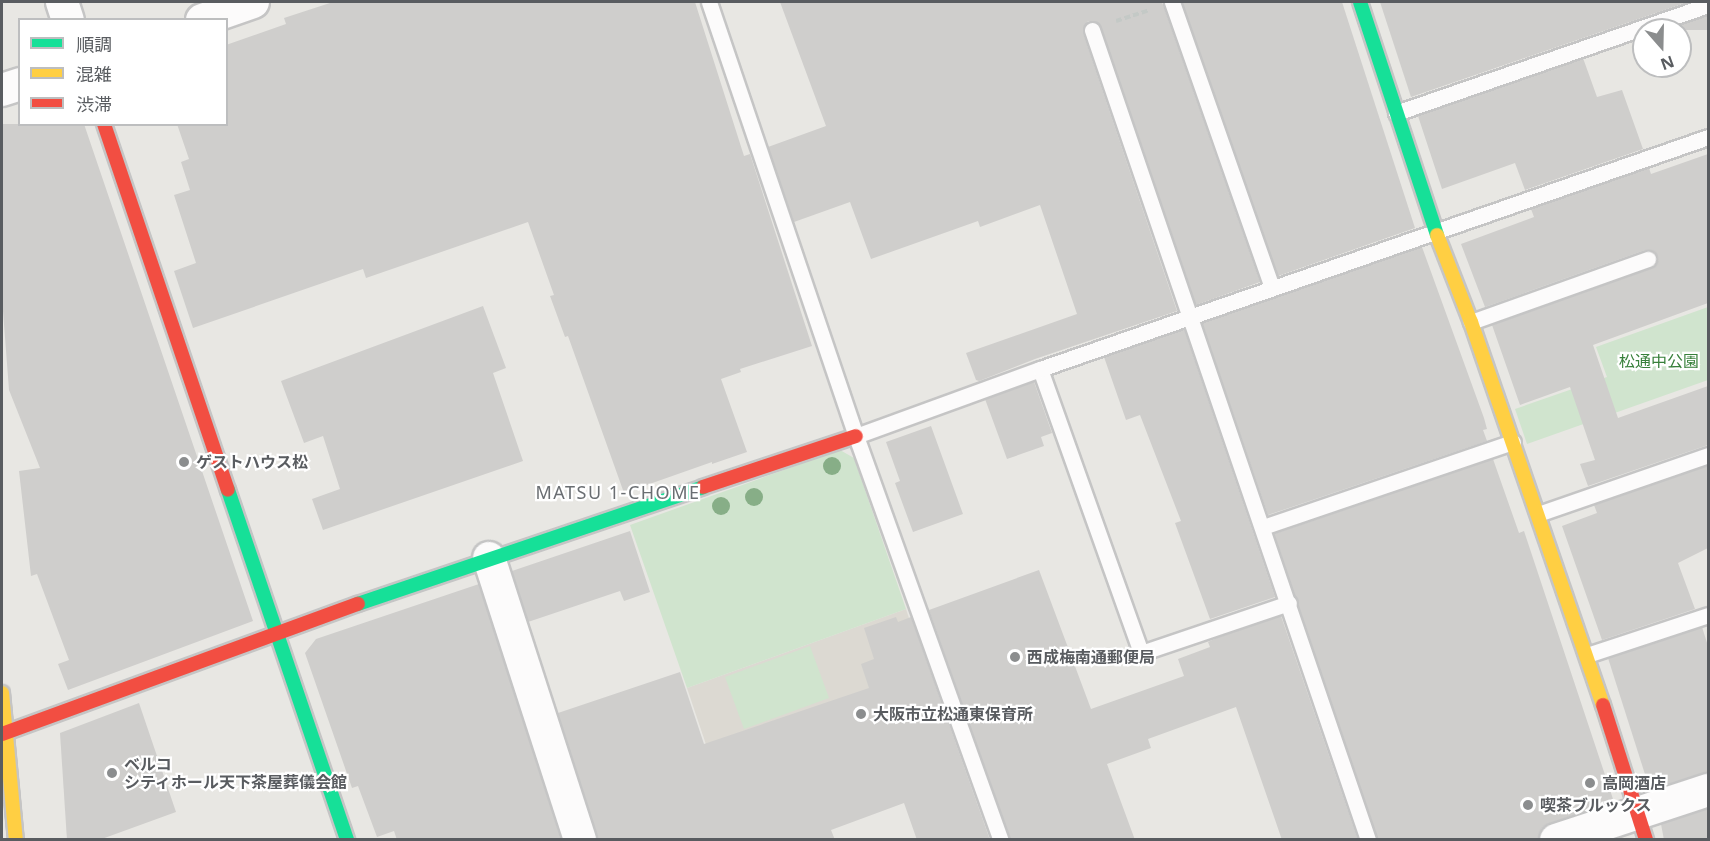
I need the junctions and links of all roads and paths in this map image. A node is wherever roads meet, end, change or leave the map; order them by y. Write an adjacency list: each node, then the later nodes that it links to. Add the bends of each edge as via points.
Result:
1 (62, 2): 7 (street)
2 (253, 2): 8 (street)
3 (709, 2): 21 (lane)
4 (1172, 2): 9 (path); 17 (lane)
5 (1362, 2): 12 (main road)
6 (1708, 5): 12 (lane)
7 (67, 18)
8 (208, 18)
9 (1092, 30): 18 (lane)
10 (18, 85): 11 (street)
11 (2, 90)
12 (1396, 113): 15 (main road)
13 (105, 126): 29 (main road)
14 (1708, 138): 15 (lane)
15 (1436, 231): 17 (lane); 19 (main road)
16 (1648, 260): 19 (lane)
17 (1272, 288): 18 (lane)
18 (1192, 318): 20 (lane); 25 (lane)
19 (1471, 322): 22 (main road)
20 (1040, 369): 21 (lane); 27 (lane, via 1141,653)
21 (856, 436): 26 (main road); 38 (lane)
22 (1513, 442): 24 (main road); 25 (lane)
23 (1708, 455): 24 (lane)
24 (1538, 514): 30 (main road)
25 (1263, 527): 27 (lane)
26 (489, 558): 29 (main road); 37 (street)
27 (1289, 603): 39 (lane)
28 (1708, 615): 30 (lane)
29 (277, 632): 32 (main road); 36 (main road)
30 (1587, 655): 34 (main road)
31 (2, 693): 32 (main road)
32 (4, 733): 35 (main road)
33 (1708, 790): 34 (street)
34 (1641, 826): 40 (street)
35 (16, 840)
36 (347, 840)
37 (580, 840)
38 (1001, 840)
39 (1368, 840)
40 (1556, 840)

